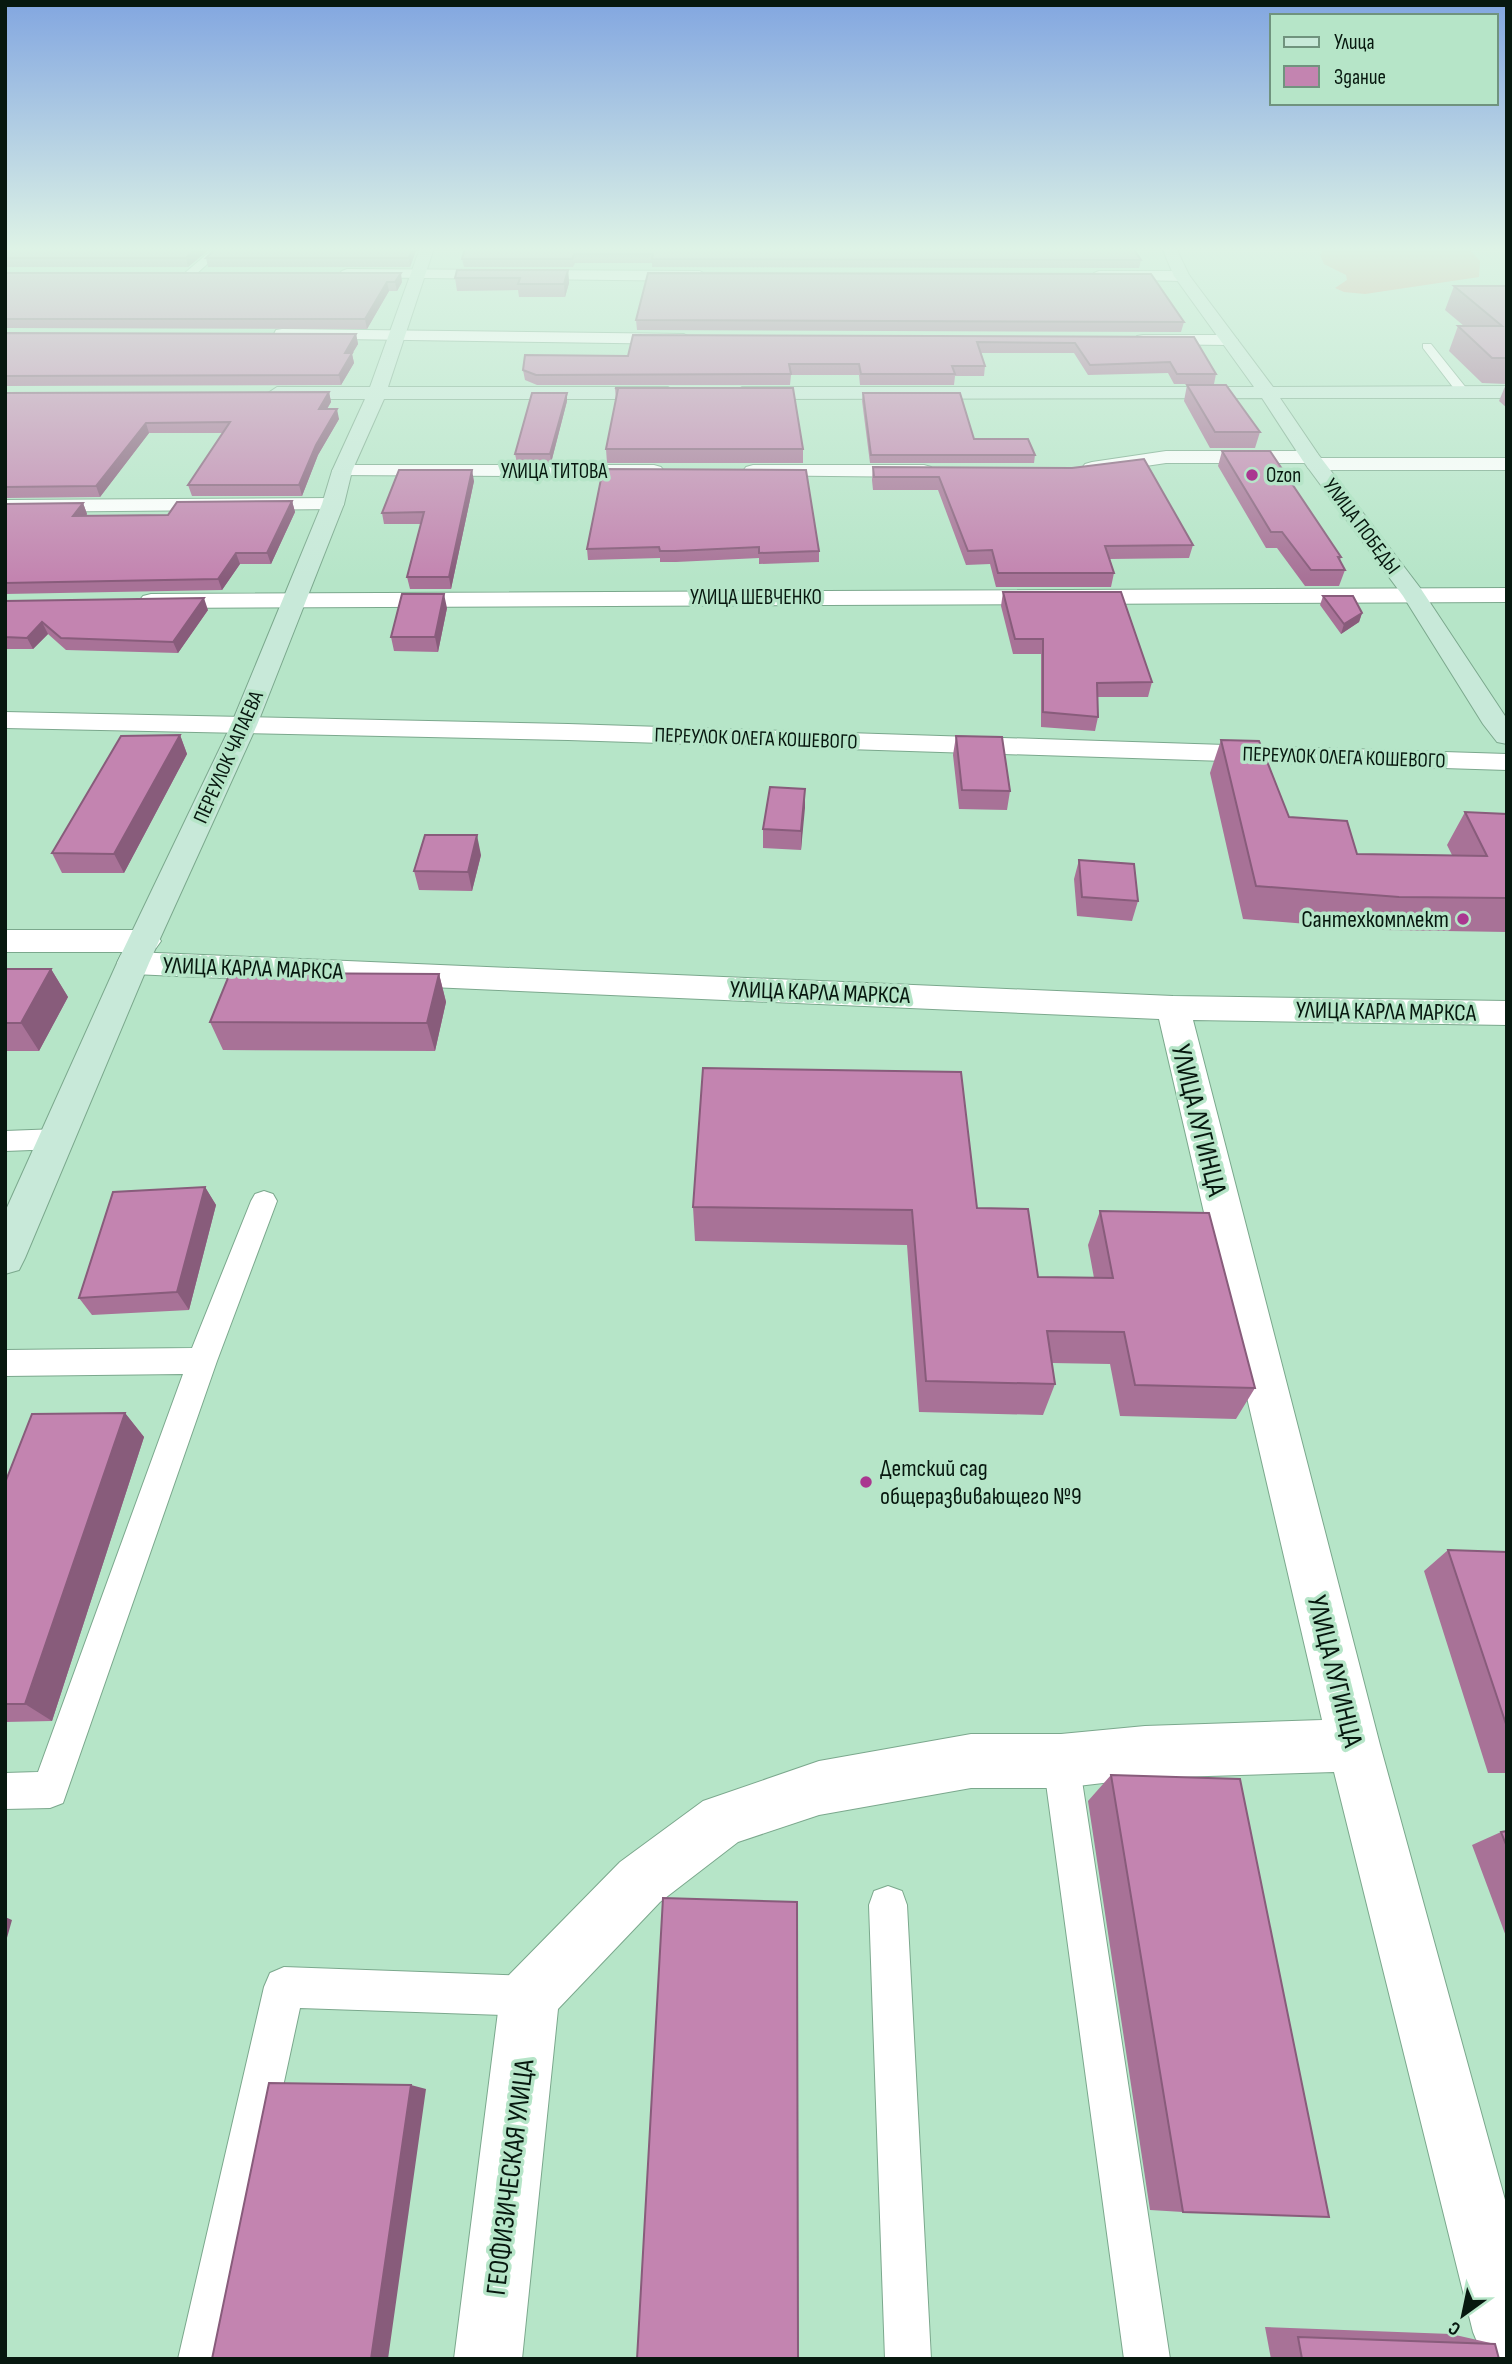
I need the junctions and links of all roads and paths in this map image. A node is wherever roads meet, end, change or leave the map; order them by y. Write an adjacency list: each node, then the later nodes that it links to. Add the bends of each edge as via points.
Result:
1 (389, 358): 6 (street, ПЕРЕУЛОК ЧАПАЕВА)
2 (1242, 358): 9 (street, УЛИЦА ПОБЕДЫ)
3 (1436, 358): 10 (lane)
4 (1507, 392): 10 (street)
5 (253, 393): 6 (street)
6 (377, 393): 7 (street); 13 (street, ПЕРЕУЛОК ЧАПАЕВА)
7 (683, 393)
8 (725, 393): 9 (street)
9 (1268, 393): 10 (street); 11 (street, УЛИЦА ПОБЕДЫ)
10 (1463, 393)
11 (1313, 461): 12 (street); 17 (street, via 1166,457); 20 (street, УЛИЦА ПОБЕДЫ)
12 (1507, 464)
13 (342, 471): 14 (street, УЛИЦА ТИТОВА); 18 (street, ПЕРЕУЛОК ЧАПАЕВА)
14 (678, 471)
15 (734, 471): 16 (street)
16 (944, 471)
17 (1070, 472)
18 (333, 504): 19 (street); 22 (street, ПЕРЕУЛОК ЧАПАЕВА)
19 (5, 506)
20 (1413, 594): 21 (street, УЛИЦА ШЕВЧЕНКО); 22 (street, УЛИЦА ШЕВЧЕНКО); 25 (street, УЛИЦА ПОБЕДЫ)
21 (1507, 595)
22 (295, 599): 23 (street, УЛИЦА ШЕВЧЕНКО); 26 (street, ПЕРЕУЛОК ЧАПАЕВА)
23 (130, 601)
24 (5, 720): 26 (street, ПЕРЕУЛОК ОЛЕГА КОШЕВОГО)
25 (1502, 724)
26 (244, 725): 27 (street, ПЕРЕУЛОК ОЛЕГА КОШЕВОГО); 29 (street, ПЕРЕУЛОК ЧАПАЕВА)
27 (1507, 762)
28 (5, 941): 29 (street, УЛИЦА КАРЛА МАРКСА)
29 (139, 952): 30 (street, УЛИЦА КАРЛА МАРКСА); 32 (street, ПЕРЕУЛОК ЧАПАЕВА)
30 (1172, 1008): 31 (street, УЛИЦА КАРЛА МАРКСА); 38 (street, УЛИЦА ЛУГИНЦА)
31 (1507, 1013)
32 (58, 1139): 33 (lane); 35 (street, ПЕРЕУЛОК ЧАПАЕВА)
33 (5, 1141)
34 (264, 1200): 36 (lane)
35 (5, 1258)
36 (202, 1361): 37 (lane); 40 (lane, via 50,1790)
37 (5, 1363)
38 (1354, 1745): 39 (street, via 1145,1752); 43 (street, УЛИЦА ЛУГИНЦА)
39 (1061, 1761): 42 (street, via 971,1761 831,1786 722,1820 640,1882); 47 (lane)
40 (5, 1791)
41 (888, 1905): 46 (lane)
42 (530, 1996): 44 (lane, via 284,1987); 45 (street, ГЕОФИЗИЧЕСКАЯ УЛИЦА)
43 (1507, 2332)
44 (201, 2359)
45 (488, 2359)
46 (908, 2359)
47 (1147, 2359)

